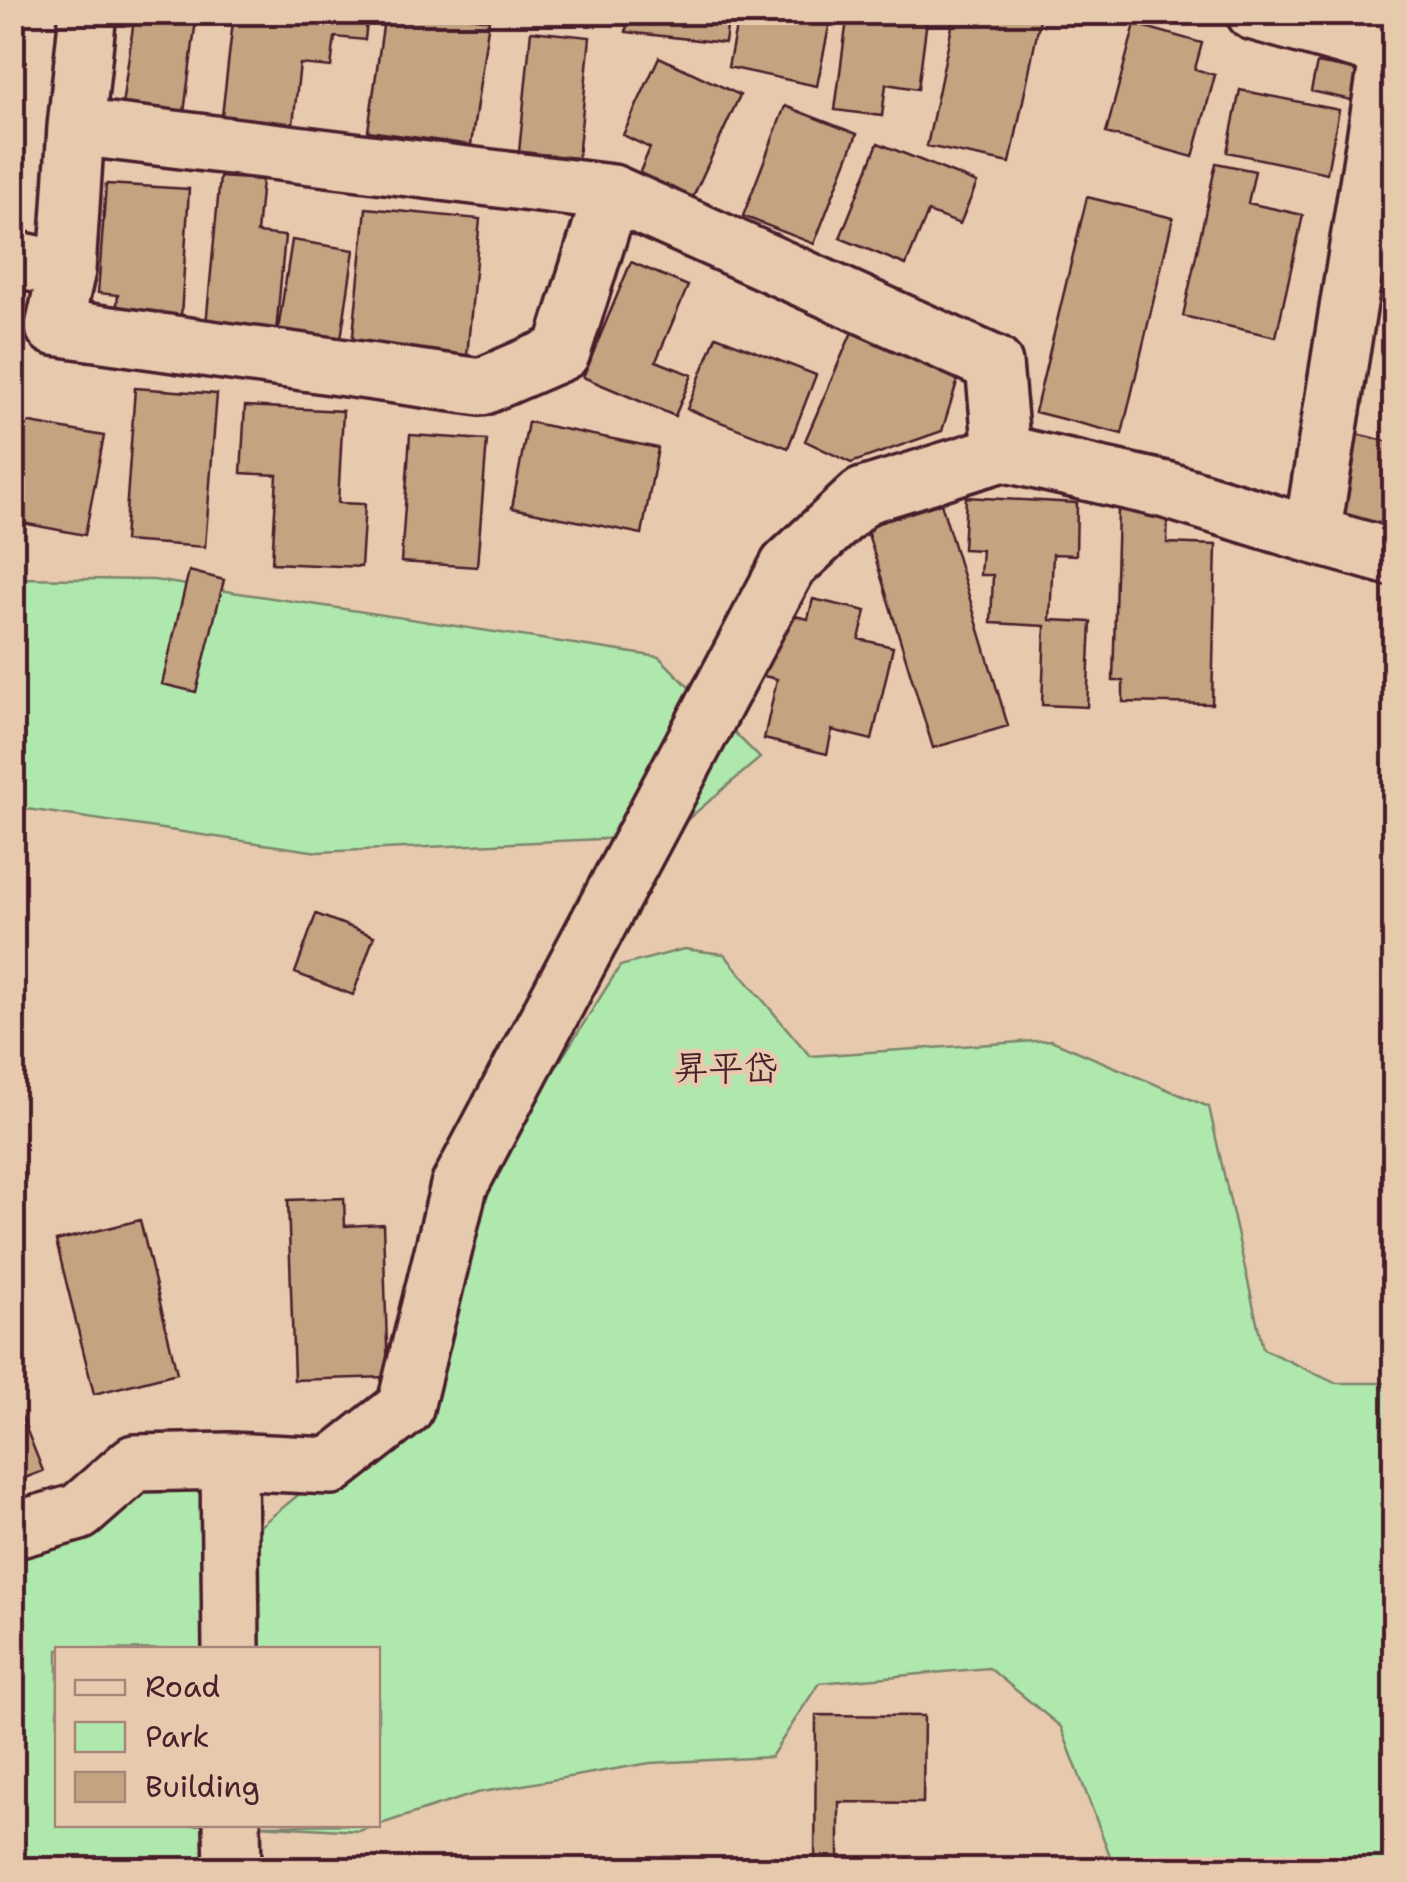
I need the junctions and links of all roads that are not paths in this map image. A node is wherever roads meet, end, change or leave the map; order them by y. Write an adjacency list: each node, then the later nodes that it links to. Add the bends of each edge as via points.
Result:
1 (88, 12): 4 (street)
2 (1254, 12): 3 (street)
3 (1392, 40): 9 (street)
4 (76, 127): 5 (street); 7 (street)
5 (612, 194): 7 (street, via 562,352 481,387 54,327); 8 (street, via 994,364)
6 (12, 259): 7 (street)
7 (68, 270)
8 (1002, 453): 9 (street, via 1166,490); 11 (street, via 862,496 788,566 458,1186 405,1408 331,1466)
9 (1312, 535): 10 (street)
10 (1394, 558)
11 (229, 1461): 12 (street, via 136,1463 80,1512); 13 (street)
12 (12, 1531)
13 (231, 1647)
14 (232, 1827): 15 (street)
15 (233, 1870)

